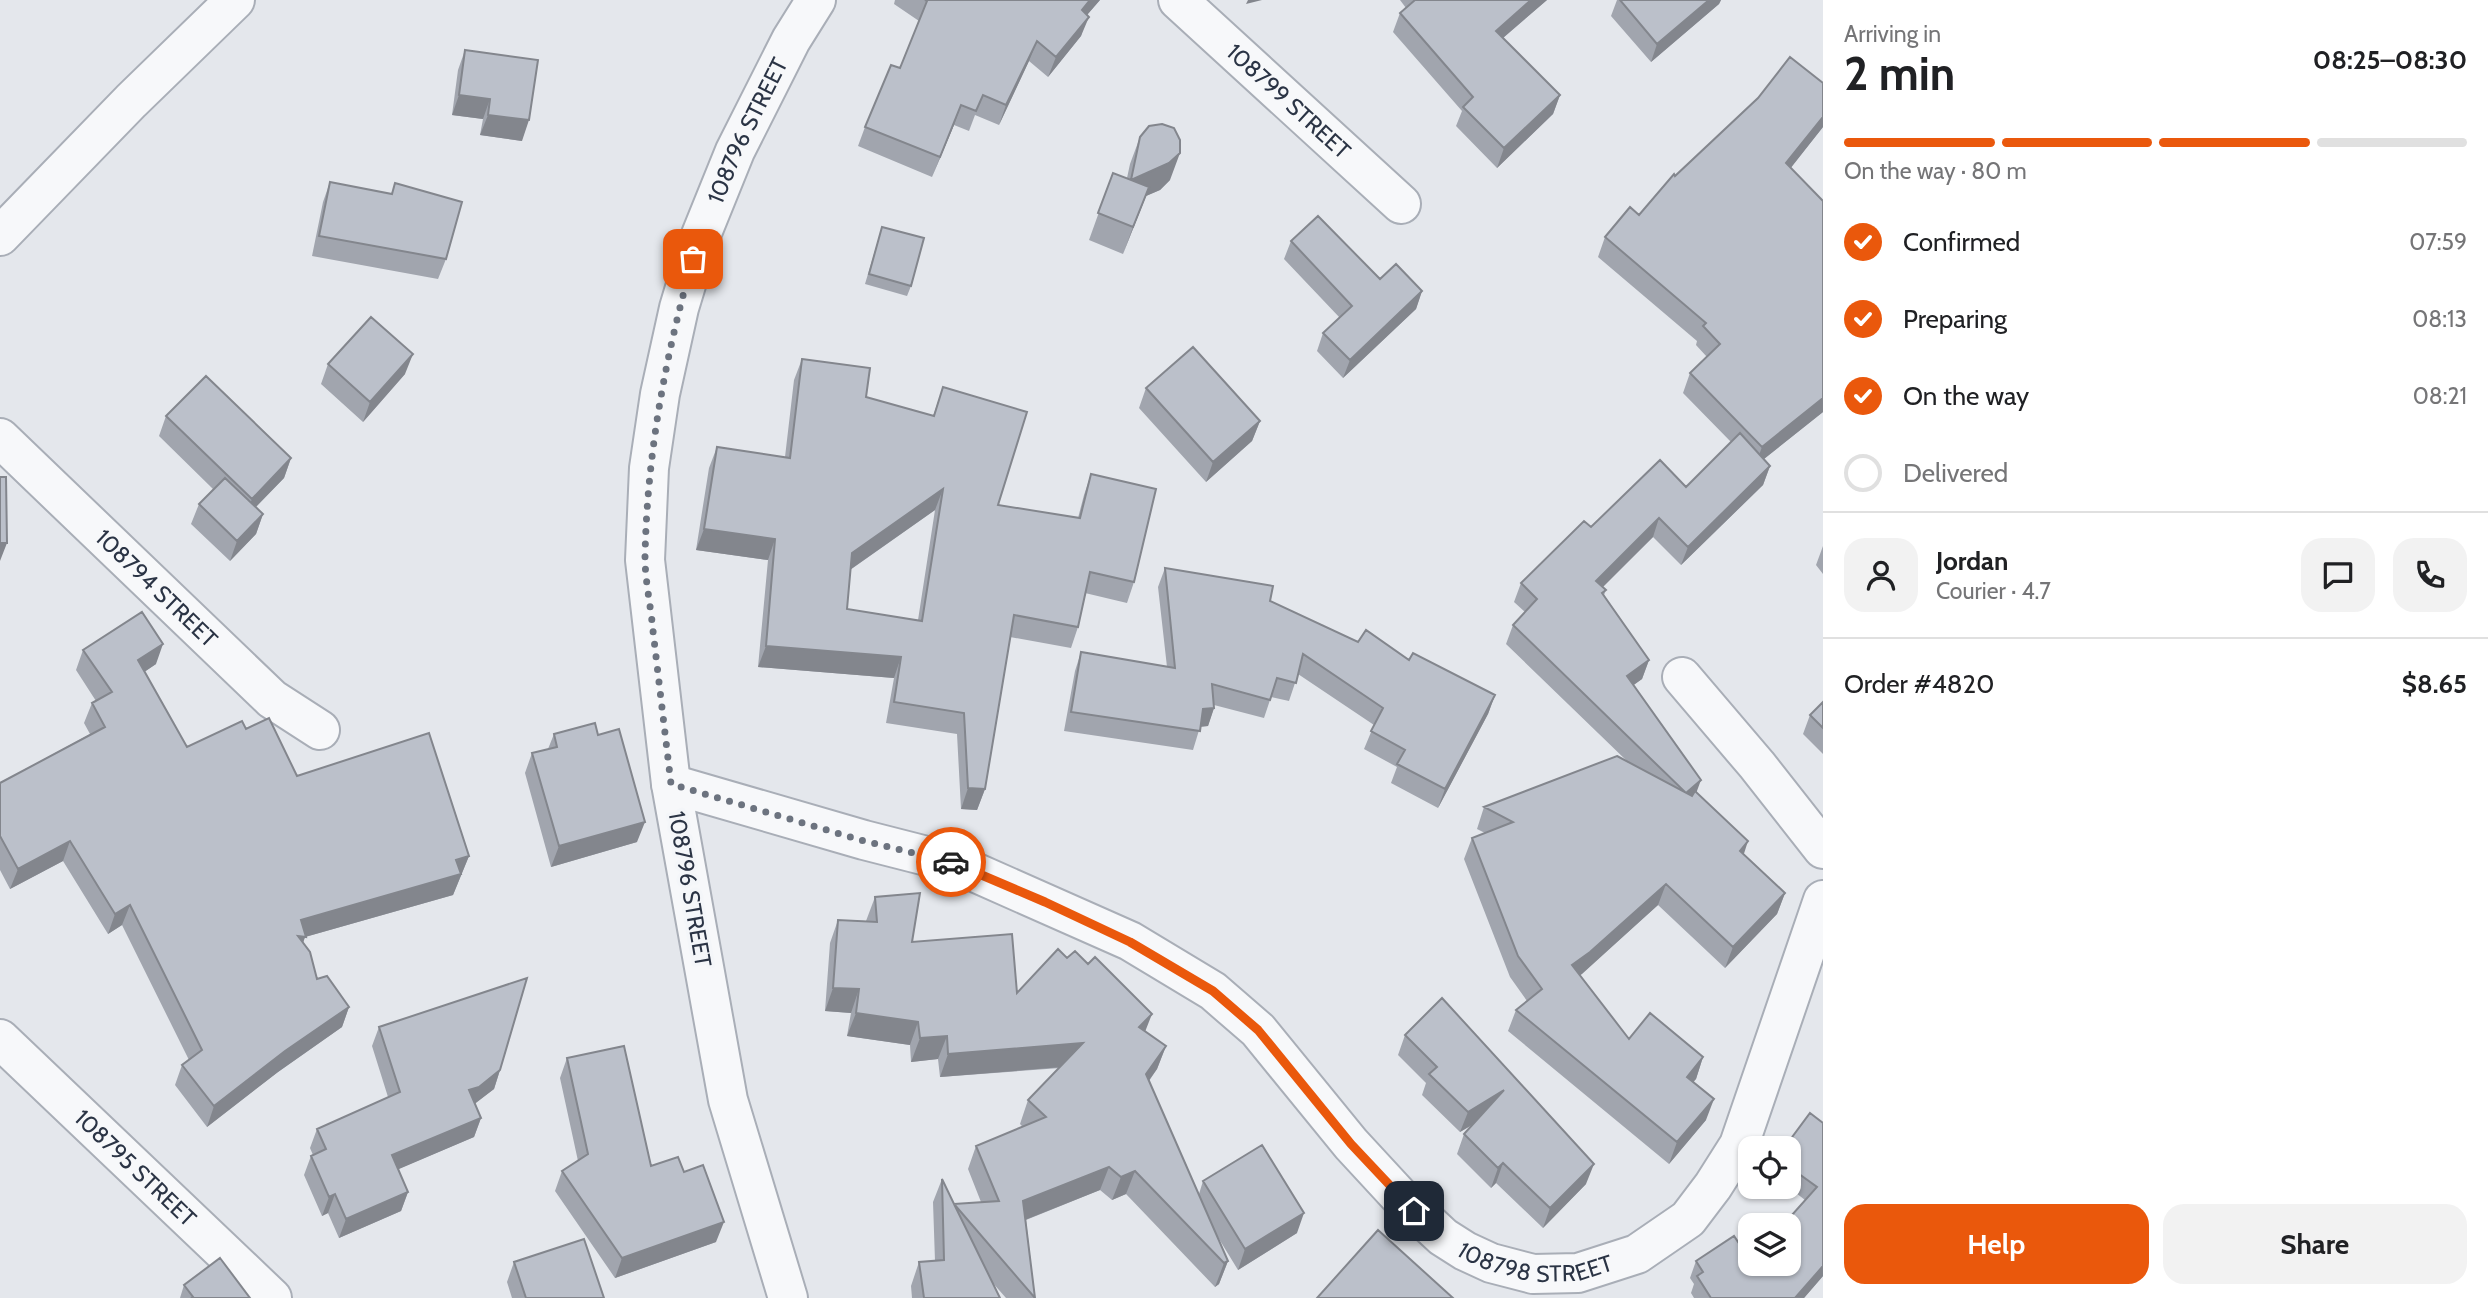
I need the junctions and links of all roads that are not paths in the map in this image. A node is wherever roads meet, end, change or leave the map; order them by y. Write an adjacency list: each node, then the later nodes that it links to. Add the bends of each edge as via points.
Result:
1 (235, 0): 5 (street)
2 (816, 0): 9 (street, 108796 STREET, via 735,151 701,235 660,394 649,468 645,560)
3 (1178, 0): 4 (street, 108799 STREET)
4 (1401, 205)
5 (0, 236)
6 (0, 438): 8 (street, 108794 STREET, via 272,699)
7 (1682, 677): 10 (street)
8 (320, 730)
9 (671, 784): 11 (street, 108798 STREET, via 954,863 1130,942 1213,991 1258,1030 1351,1144 1443,1237 1492,1263 1533,1274 1578,1273 1637,1254 1688,1219 1739,1145); 14 (street, 108796 STREET, via 728,1100)
10 (1823, 849)
11 (1823, 900)
12 (0, 1039): 13 (street, 108795 STREET)
13 (272, 1298)
14 (788, 1298)

